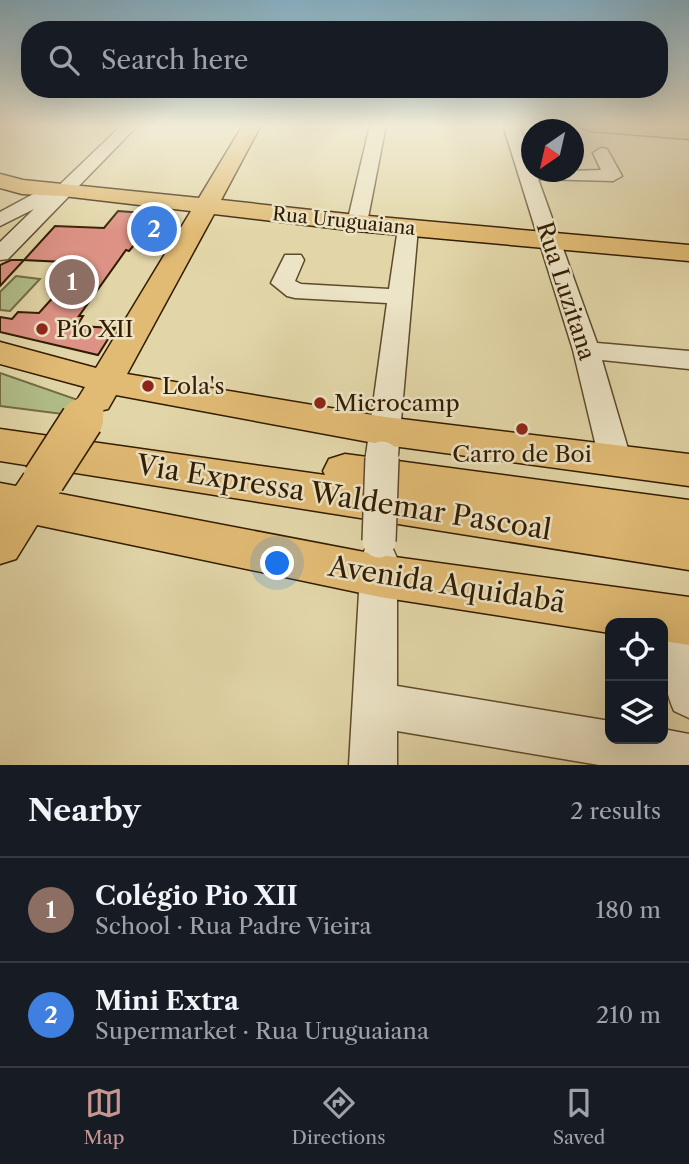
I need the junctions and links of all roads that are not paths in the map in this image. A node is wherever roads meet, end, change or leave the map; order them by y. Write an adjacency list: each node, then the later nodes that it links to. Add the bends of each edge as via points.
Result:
1 (93, 161): 8 (street)
2 (231, 161): 9 (main road)
3 (370, 161): 11 (street)
4 (605, 161): 5 (street, via 613,176)
5 (584, 175)
6 (0, 181): 8 (main road, Rua Uruguaiana)
7 (530, 182): 13 (street, Rua Luzitana)
8 (63, 189): 9 (main road, Rua Uruguaiana); 10 (street); 15 (street)
9 (206, 205): 11 (main road, Rua Uruguaiana); 21 (main road)
10 (0, 220)
11 (357, 223): 12 (main road, Rua Uruguaiana)
12 (408, 228): 13 (main road, Rua Uruguaiana); 17 (street)
13 (549, 241): 14 (main road, Rua Uruguaiana); 18 (street, Rua Luzitana)
14 (689, 253)
15 (0, 254)
16 (293, 260): 17 (street, via 283,283 295,291)
17 (400, 297): 24 (street)
18 (586, 350): 20 (street); 25 (street, Rua Luzitana)
19 (0, 353): 21 (main road)
20 (689, 360)
21 (97, 397): 24 (main road); 27 (main road, bridge)
22 (0, 424): 28 (highway, Via Expressa Waldemar Pascoal)
23 (0, 445): 30 (highway, Via Expressa Waldemar Pascoal)
24 (383, 445): 25 (main road); 31 (street, bridge)
25 (615, 459): 26 (main road)
26 (689, 470)
27 (24, 494): 29 (main road); 31 (main road, Avenida Aquidabã)
28 (689, 520)
29 (0, 545)
30 (689, 548)
31 (379, 558): 32 (main road, Avenida Aquidabã); 34 (street)
32 (677, 620): 33 (street)
33 (689, 696)
34 (375, 705): 35 (street); 36 (street)
35 (689, 757)
36 (373, 765)

